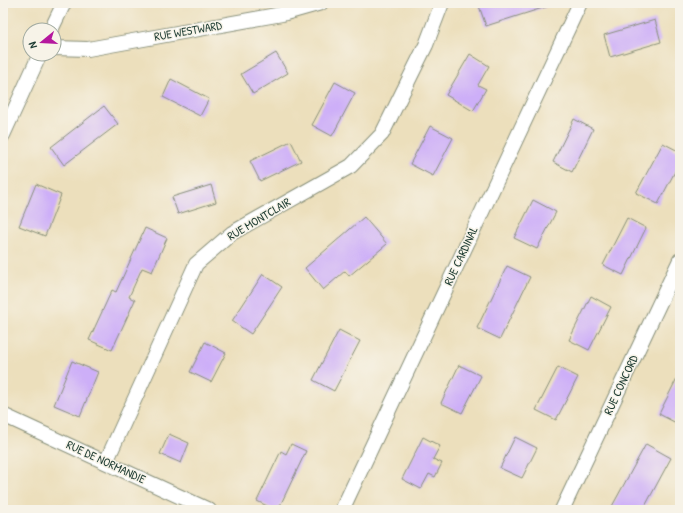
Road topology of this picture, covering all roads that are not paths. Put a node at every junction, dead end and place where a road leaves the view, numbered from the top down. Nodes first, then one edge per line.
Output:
1 (64, 3) edge
2 (321, 3) edge
3 (442, 3) edge
4 (580, 3) edge
5 (56, 22) edge
6 (62, 48) edge
7 (36, 62) edge
8 (3, 135) edge
9 (680, 260) edge
10 (3, 415) edge
11 (106, 462) junction
12 (209, 510) edge
13 (342, 510) edge
14 (562, 510) edge

1 - 5 street
2 - 6 street, RUE WESTWARD
3 - 11 street, RUE MONTCLAIR
4 - 13 street, RUE CARDINAL
7 - 8 street
9 - 14 street, RUE CONCORD
10 - 11 street, RUE DE NORMANDIE
11 - 12 street, RUE DE NORMANDIE

